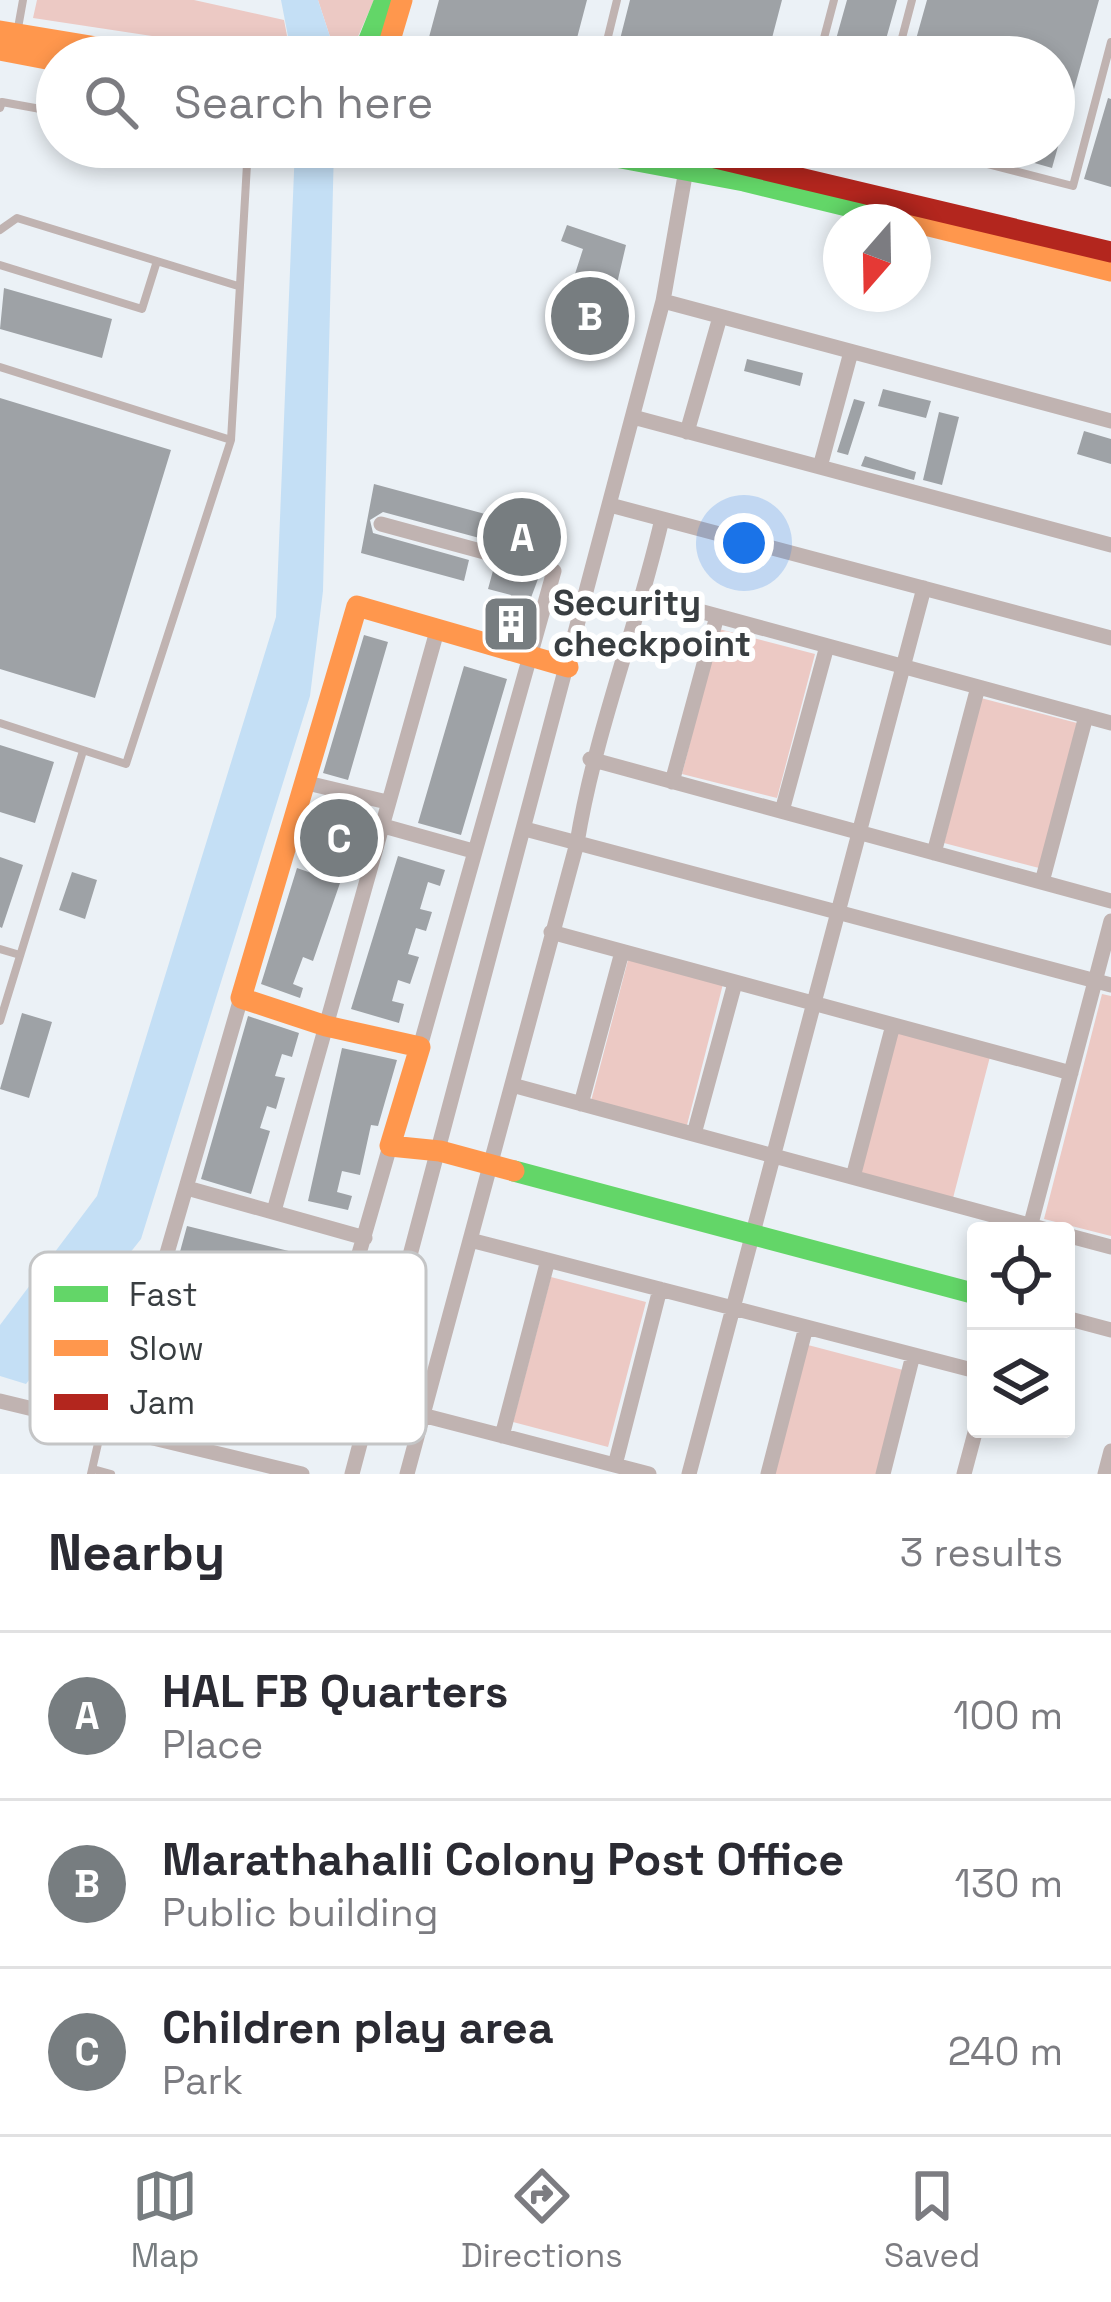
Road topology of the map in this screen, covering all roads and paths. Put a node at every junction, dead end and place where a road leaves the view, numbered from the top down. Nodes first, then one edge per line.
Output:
1 (23, 0) edge
2 (385, 0) edge
3 (402, 0) edge
4 (617, 0) edge
5 (834, 0) edge
6 (912, 0) edge
7 (8, 32) edge
8 (370, 36) edge
9 (391, 36) edge
10 (608, 36) edge
11 (825, 36) edge
12 (903, 36) edge
13 (1111, 42) edge
14 (0, 50) edge
15 (36, 57) edge
16 (0, 108) edge
17 (36, 109) edge
18 (246, 168) edge
19 (679, 168) edge
20 (726, 168) edge
21 (739, 168) edge
22 (1002, 168) edge
23 (851, 204) edge
24 (931, 226) edge
25 (0, 230) edge
26 (1111, 252) edge
27 (158, 261) junction
28 (0, 265) edge
29 (1111, 271) edge
30 (238, 286) junction
31 (664, 302) junction
32 (720, 316) junction
33 (851, 352) junction
34 (0, 367) edge
35 (633, 418) junction
36 (1111, 421) edge
37 (687, 432) junction
38 (231, 440) junction
39 (820, 467) junction
40 (610, 505) junction
41 (662, 519) junction
42 (381, 524) dead end
43 (1111, 545) edge
44 (924, 589) junction
45 (644, 596) junction
46 (717, 616) junction
47 (437, 631) junction
48 (1111, 638) edge
49 (827, 646) junction
50 (530, 657) junction
51 (568, 667) junction
52 (903, 667) junction
53 (978, 687) junction
54 (1087, 716) junction
55 (0, 723) edge
56 (1111, 723) edge
57 (83, 751) junction
58 (590, 759) junction
59 (303, 782) junction
60 (672, 782) junction
61 (386, 802) junction
62 (782, 811) junction
63 (380, 825) junction
64 (525, 829) junction
65 (860, 832) junction
66 (578, 843) junction
67 (473, 851) junction
68 (934, 853) junction
69 (1042, 882) junction
70 (1111, 901) edge
71 (838, 912) junction
72 (1111, 921) edge
73 (551, 932) junction
74 (0, 949) edge
75 (622, 952) junction
76 (20, 955) junction
77 (735, 982) junction
78 (1103, 983) edge
79 (241, 998) junction
80 (814, 1004) junction
81 (0, 1021) edge
82 (893, 1025) junction
83 (326, 1026) junction
84 (420, 1047) junction
85 (1071, 1073) junction
86 (512, 1085) junction
87 (581, 1104) junction
88 (694, 1134) junction
89 (390, 1146) junction
90 (440, 1151) junction
91 (773, 1156) junction
92 (490, 1165) junction
93 (853, 1177) junction
94 (187, 1189) junction
95 (274, 1211) junction
96 (1009, 1222) edge
97 (1032, 1222) edge
98 (753, 1235) junction
99 (1075, 1237) edge
100 (364, 1238) junction
101 (470, 1240) junction
102 (1111, 1247) edge
103 (168, 1252) edge
104 (360, 1252) edge
105 (412, 1252) edge
106 (548, 1260) junction
107 (660, 1289) junction
108 (967, 1292) edge
109 (733, 1308) junction
110 (1075, 1320) edge
111 (806, 1327) junction
112 (1111, 1330) edge
113 (914, 1355) junction
114 (967, 1370) edge
115 (426, 1400) edge
116 (426, 1416) edge
117 (502, 1436) junction
118 (974, 1438) edge
119 (177, 1444) edge
120 (360, 1444) edge
121 (414, 1444) edge
122 (1111, 1450) edge
123 (615, 1465) junction
124 (92, 1471) edge
125 (111, 1474) edge
126 (302, 1474) edge
127 (352, 1474) edge
128 (406, 1474) edge
129 (649, 1474) edge
130 (689, 1474) edge
131 (768, 1474) edge
132 (883, 1474) edge
133 (964, 1474) edge
134 (1105, 1474) edge

1 - 7 lane
2 - 8 street
3 - 9 street
4 - 10 lane
5 - 11 lane
6 - 12 lane
13 - 22 lane
14 - 15 street
16 - 17 lane
18 - 30 lane
19 - 31 street
20 - 23 street
21 - 26 street
24 - 29 street
25 - 27 lane
27 - 28 lane
27 - 30 lane
30 - 38 lane
31 - 32 street
31 - 35 street
32 - 33 street
32 - 37 street
33 - 36 street
33 - 39 street
34 - 38 lane
35 - 37 street
35 - 40 street
37 - 39 street
38 - 57 lane
39 - 43 street
40 - 41 street
40 - 51 street
41 - 44 street
41 - 45 street
42 - 50 street
44 - 48 street
44 - 52 street
45 - 46 street
45 - 58 street
46 - 49 street
46 - 60 street
47 - 50 street
47 - 59 street
47 - 61 street
49 - 52 street
49 - 62 street
50 - 51 street
50 - 67 street
51 - 64 street
52 - 53 street
52 - 65 street
53 - 54 street
53 - 68 street
54 - 56 street
54 - 69 street
55 - 57 lane
57 - 76 lane
58 - 60 street
58 - 66 street
59 - 61 street
59 - 79 street
60 - 62 street
61 - 63 street
62 - 65 street
63 - 67 street
63 - 83 street
64 - 66 street
64 - 90 street
65 - 68 street
65 - 71 street
66 - 71 street
66 - 73 street
67 - 84 street
68 - 69 street
69 - 70 street
71 - 78 street
71 - 80 street
72 - 78 street
73 - 75 street
73 - 86 street
74 - 76 lane
75 - 77 street
75 - 87 street
76 - 81 lane
77 - 80 street
77 - 88 street
78 - 85 street
79 - 83 street
79 - 94 street
80 - 82 street
80 - 91 street
82 - 85 street
82 - 93 street
83 - 84 street
83 - 95 street
84 - 89 street
85 - 97 street
86 - 87 street
86 - 92 street
87 - 88 street
88 - 91 street
89 - 90 street
89 - 100 street
90 - 92 street
90 - 105 street
91 - 93 street
91 - 98 street
92 - 98 street
92 - 101 street
93 - 96 street
94 - 95 street
94 - 103 street
95 - 100 street
98 - 108 street
98 - 109 street
99 - 102 street
100 - 104 street
101 - 106 street
101 - 115 street
106 - 107 street
106 - 117 street
107 - 109 street
107 - 123 street
109 - 111 street
109 - 130 street
110 - 112 street
111 - 113 street
111 - 131 street
113 - 114 street
113 - 132 street
116 - 117 street
117 - 123 street
118 - 133 street
119 - 126 street
120 - 127 street
121 - 128 street
122 - 134 street
123 - 129 street
124 - 125 lane

